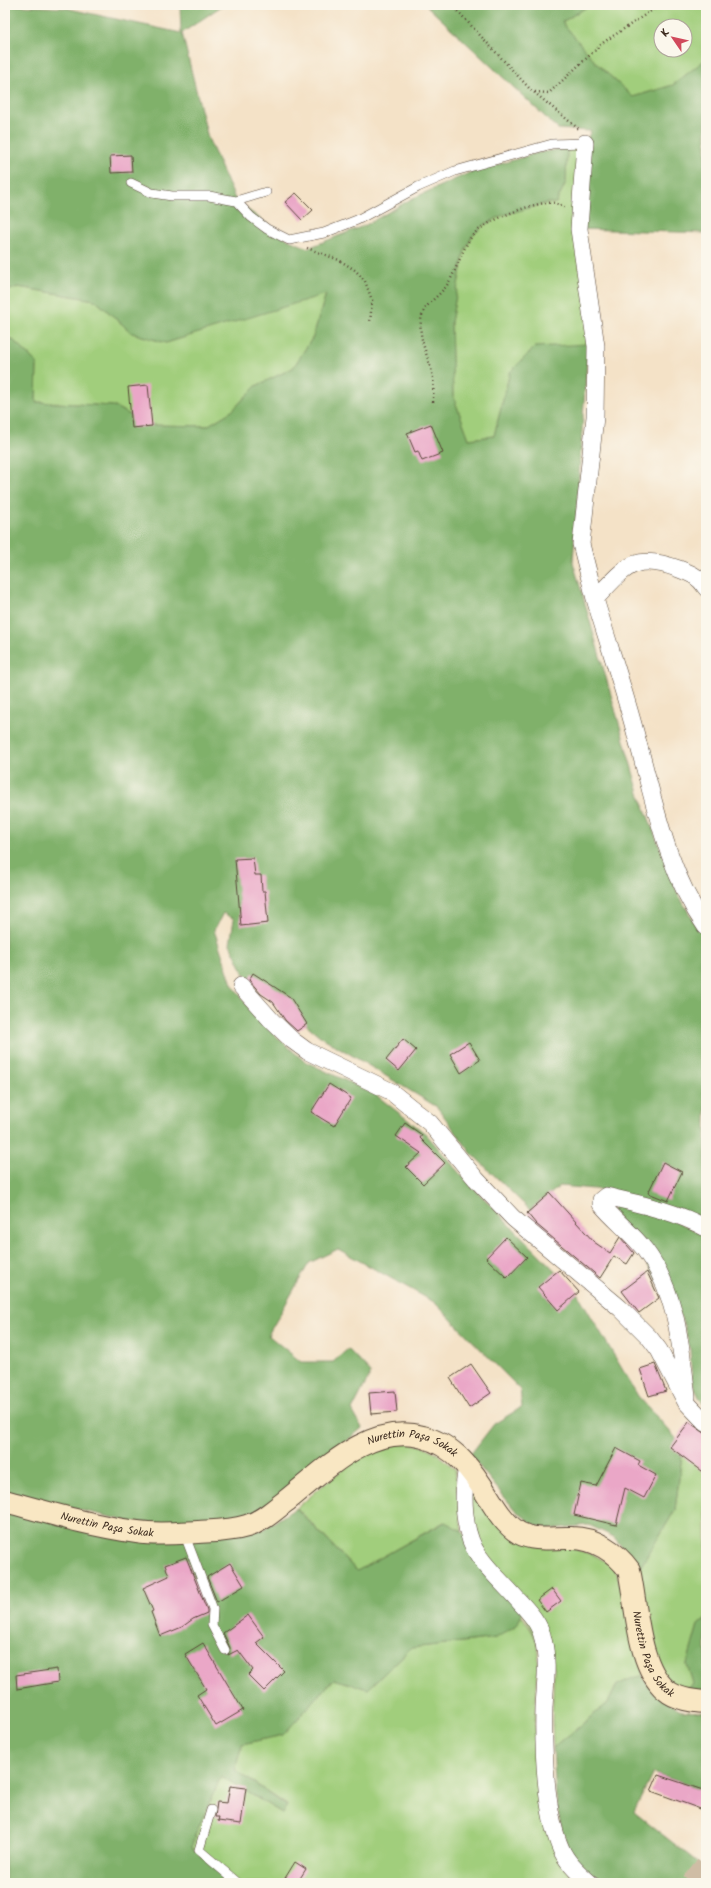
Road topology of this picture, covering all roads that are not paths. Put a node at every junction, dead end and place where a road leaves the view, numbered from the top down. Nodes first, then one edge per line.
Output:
1 (586, 143) joint
2 (131, 183) dead end
3 (266, 192) dead end
4 (236, 201) junction
5 (706, 588) edge
6 (595, 599) junction
7 (706, 927) edge
8 (241, 986) dead end
9 (706, 1228) edge
10 (687, 1404) junction
11 (706, 1423) edge
12 (467, 1466) junction
13 (5, 1501) edge
14 (184, 1533) junction
15 (225, 1650) dead end
16 (706, 1702) edge
17 (212, 1810) dead end
18 (238, 1883) edge
19 (590, 1883) edge

1 - 4 lane
1 - 6 street
2 - 4 lane
3 - 4 lane
5 - 6 street
6 - 7 street
8 - 10 street
9 - 10 street
10 - 11 street
12 - 14 street, Nurettin Paşa Sokak
12 - 16 street, Nurettin Paşa Sokak
12 - 19 street
13 - 14 street, Nurettin Paşa Sokak
14 - 15 lane
17 - 18 lane

